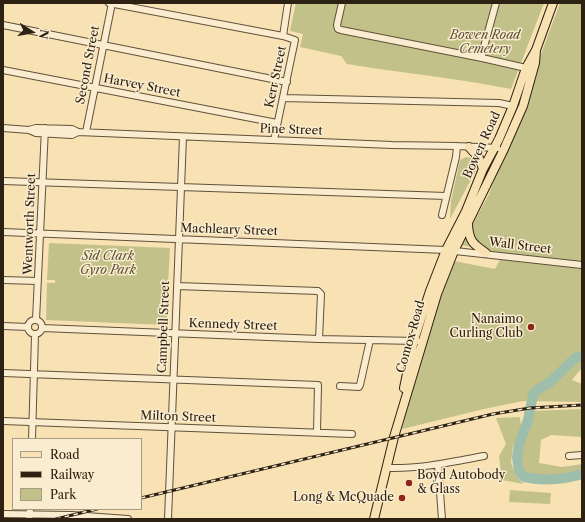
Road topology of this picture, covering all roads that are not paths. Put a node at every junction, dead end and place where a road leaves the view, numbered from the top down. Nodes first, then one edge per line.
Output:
1 (111, 3) edge
2 (288, 3) edge
3 (342, 3) edge
4 (496, 3) edge
5 (553, 3) edge
6 (3, 25) edge
7 (283, 36) junction
8 (103, 45) junction
9 (536, 50) junction
10 (482, 58) junction
11 (526, 68) junction
12 (3, 70) edge
13 (287, 82) junction
14 (95, 88) junction
15 (283, 98) junction
16 (513, 106) junction
17 (277, 123) junction
18 (3, 128) edge
19 (45, 131) junction
20 (86, 132) junction
21 (183, 137) junction
22 (274, 140) junction
23 (457, 146) junction
24 (469, 147) junction
25 (494, 148) junction
26 (504, 149) junction
27 (483, 169) junction
28 (3, 181) edge
29 (42, 182) junction
30 (181, 187) junction
31 (446, 196) junction
32 (442, 215) dead end
33 (468, 224) junction
34 (3, 232) edge
35 (41, 234) junction
36 (179, 239) junction
37 (450, 250) junction
38 (486, 253) junction
39 (582, 265) edge
40 (3, 280) edge
41 (38, 281) junction
42 (177, 286) junction
43 (36, 320) junction
44 (3, 326) edge
45 (28, 327) junction
46 (42, 328) junction
47 (35, 334) junction
48 (175, 334) junction
49 (319, 339) junction
50 (370, 340) junction
51 (414, 340) junction
52 (423, 343) junction
53 (3, 373) edge
54 (34, 374) junction
55 (173, 380) junction
56 (340, 386) dead end
57 (3, 421) edge
58 (33, 422) junction
59 (171, 428) junction
60 (317, 432) junction
61 (396, 432) junction
62 (352, 434) dead end
63 (32, 438) edge
64 (582, 455) edge
65 (484, 456) dead end
66 (568, 456) dead end
67 (438, 464) junction
68 (387, 468) junction
69 (3, 514) edge
70 (29, 514) edge
71 (128, 519) edge
72 (168, 519) edge
73 (374, 519) edge
74 (442, 519) edge

1 - 7 street
1 - 8 street, Second Street
2 - 7 street, Kerr Street
3 - 10 street
4 - 10 street
5 - 9 main road, Bowen Road
6 - 8 street
7 - 13 street, Kerr Street
8 - 13 street
8 - 14 street, Second Street
9 - 11 main road, Bowen Road
9 - 26 main road, Bowen Road
10 - 11 street
11 - 16 main road, Bowen Road
12 - 14 street, Harvey Street
13 - 15 street, Kerr Street
14 - 17 street, Harvey Street
14 - 20 street, Second Street
15 - 16 street
15 - 17 street, Kerr Street
16 - 25 main road, Bowen Road
17 - 22 street, Kerr Street
18 - 19 street, Pine Street
19 - 20 street, Pine Street
19 - 29 street, Wentworth Street
20 - 21 street, Pine Street
21 - 22 street, Pine Street
21 - 30 street, Campbell Street
22 - 23 street, Pine Street
23 - 24 street, Pine Street
23 - 31 street
24 - 25 street, Pine Street
24 - 27 main road
25 - 26 street, Pine Street
25 - 27 main road, Bowen Road
26 - 33 main road, Bowen Road
27 - 37 main road, Bowen Road
28 - 29 street
29 - 30 street
29 - 35 street, Wentworth Street
30 - 31 street
30 - 36 street, Campbell Street
31 - 32 street
33 - 37 main road, Bowen Road
33 - 38 main road
34 - 35 street, Machleary Street
35 - 36 street, Machleary Street
35 - 41 street, Wentworth Street
36 - 37 street, Machleary Street
36 - 42 street, Campbell Street
37 - 38 street, Wall Street
37 - 51 main road, Comox Road
37 - 52 main road, Comox Road
38 - 39 street, Wall Street
40 - 41 street
41 - 43 street, Wentworth Street
42 - 48 street, Campbell Street
42 - 49 street
43 - 45 street
43 - 46 street
44 - 45 street
45 - 47 street
46 - 47 street
46 - 48 street, Kennedy Street
47 - 54 street
48 - 49 street, Kennedy Street
48 - 55 street, Campbell Street
49 - 50 street, Kennedy Street
50 - 51 street, Kennedy Street
50 - 56 street
51 - 52 street, Kennedy Street
51 - 61 main road, Comox Road
52 - 61 main road, Comox Road
53 - 54 street
54 - 55 street
54 - 58 street
55 - 59 street, Campbell Street
55 - 60 street
57 - 58 street, Milton Street
58 - 59 street, Milton Street
58 - 63 street
59 - 60 street, Milton Street
59 - 72 street, Campbell Street
60 - 62 street, Milton Street
61 - 68 main road, Comox Road
64 - 66 street
65 - 67 street
67 - 68 street
67 - 74 street
68 - 73 main road, Comox Road
69 - 70 street
70 - 71 street

